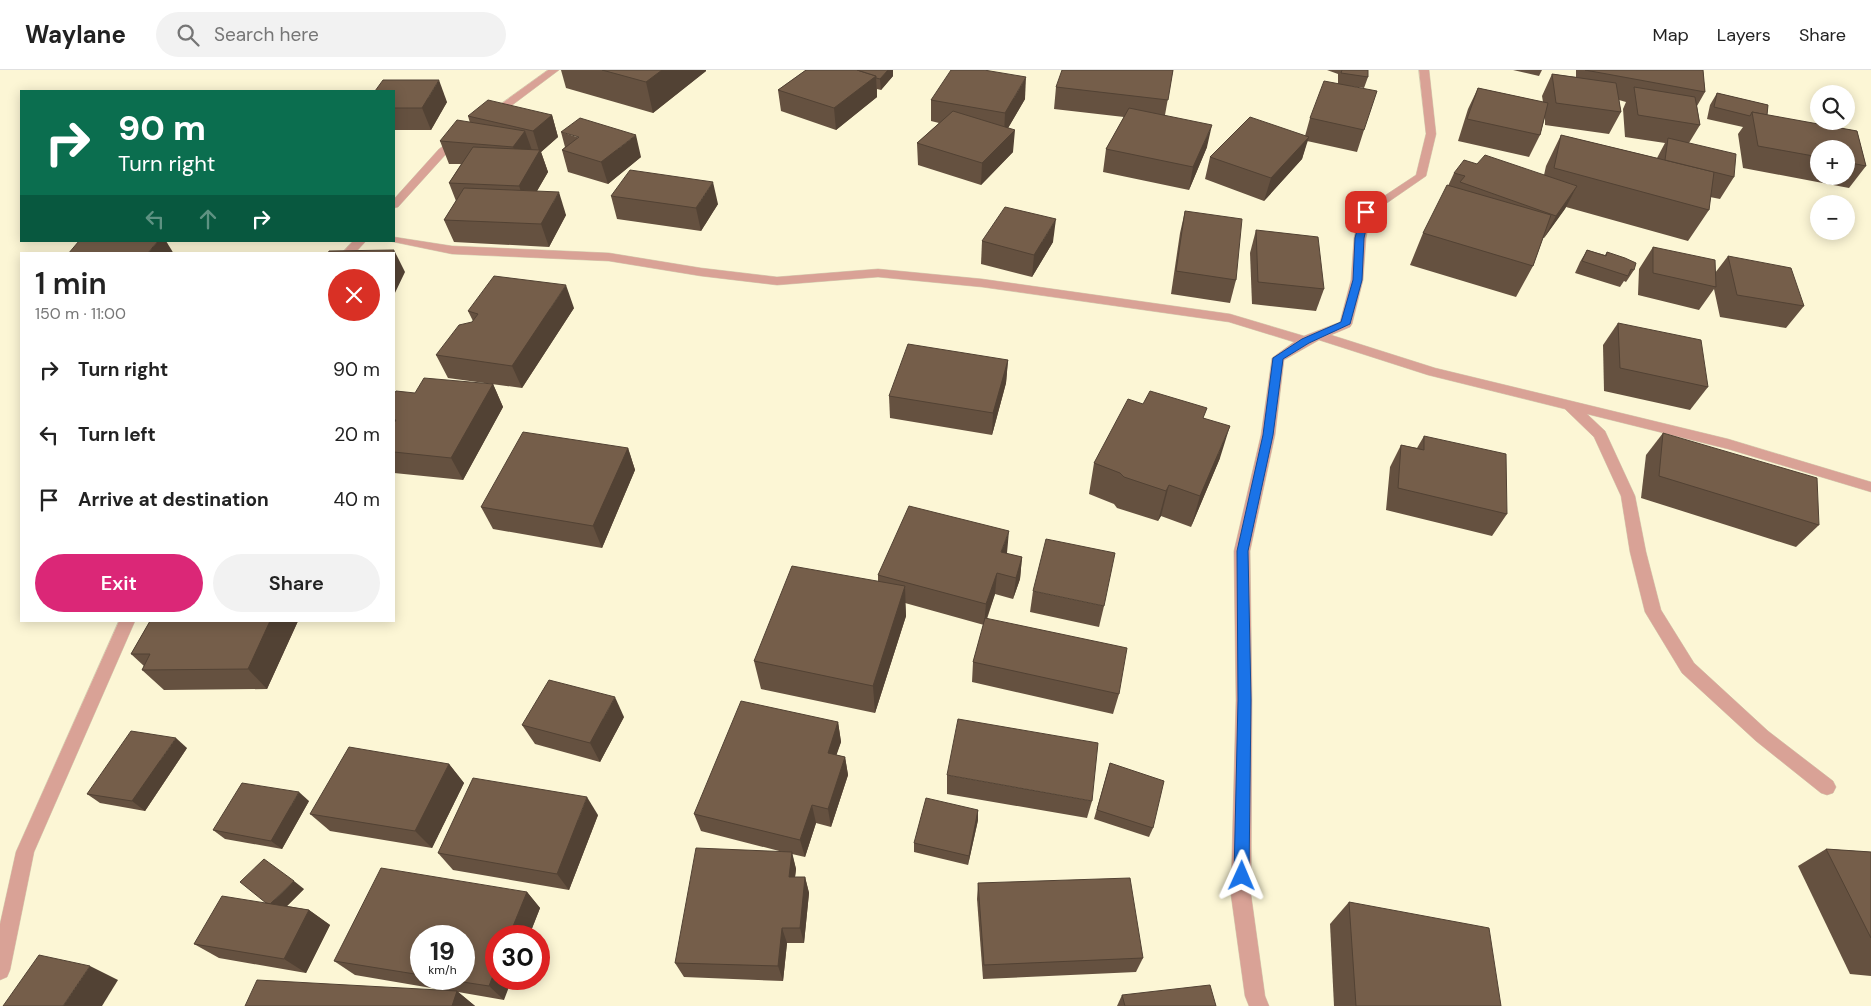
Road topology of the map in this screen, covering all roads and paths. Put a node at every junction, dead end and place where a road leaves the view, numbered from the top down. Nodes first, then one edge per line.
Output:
1 (554, 70) edge
2 (1424, 70) edge
3 (480, 123) edge
4 (466, 134) edge
5 (395, 204) edge
6 (395, 240) edge
7 (359, 242) edge
8 (349, 252) edge
9 (1312, 338) junction
10 (1570, 406) junction
11 (1871, 487) edge
12 (127, 622) edge
13 (1827, 787) dead end
14 (0, 970) edge
15 (1259, 1006) edge

1 - 3 street
2 - 9 street
4 - 5 street
6 - 9 street
7 - 8 street
9 - 10 street
9 - 15 street
10 - 11 street
10 - 13 street
12 - 14 street

